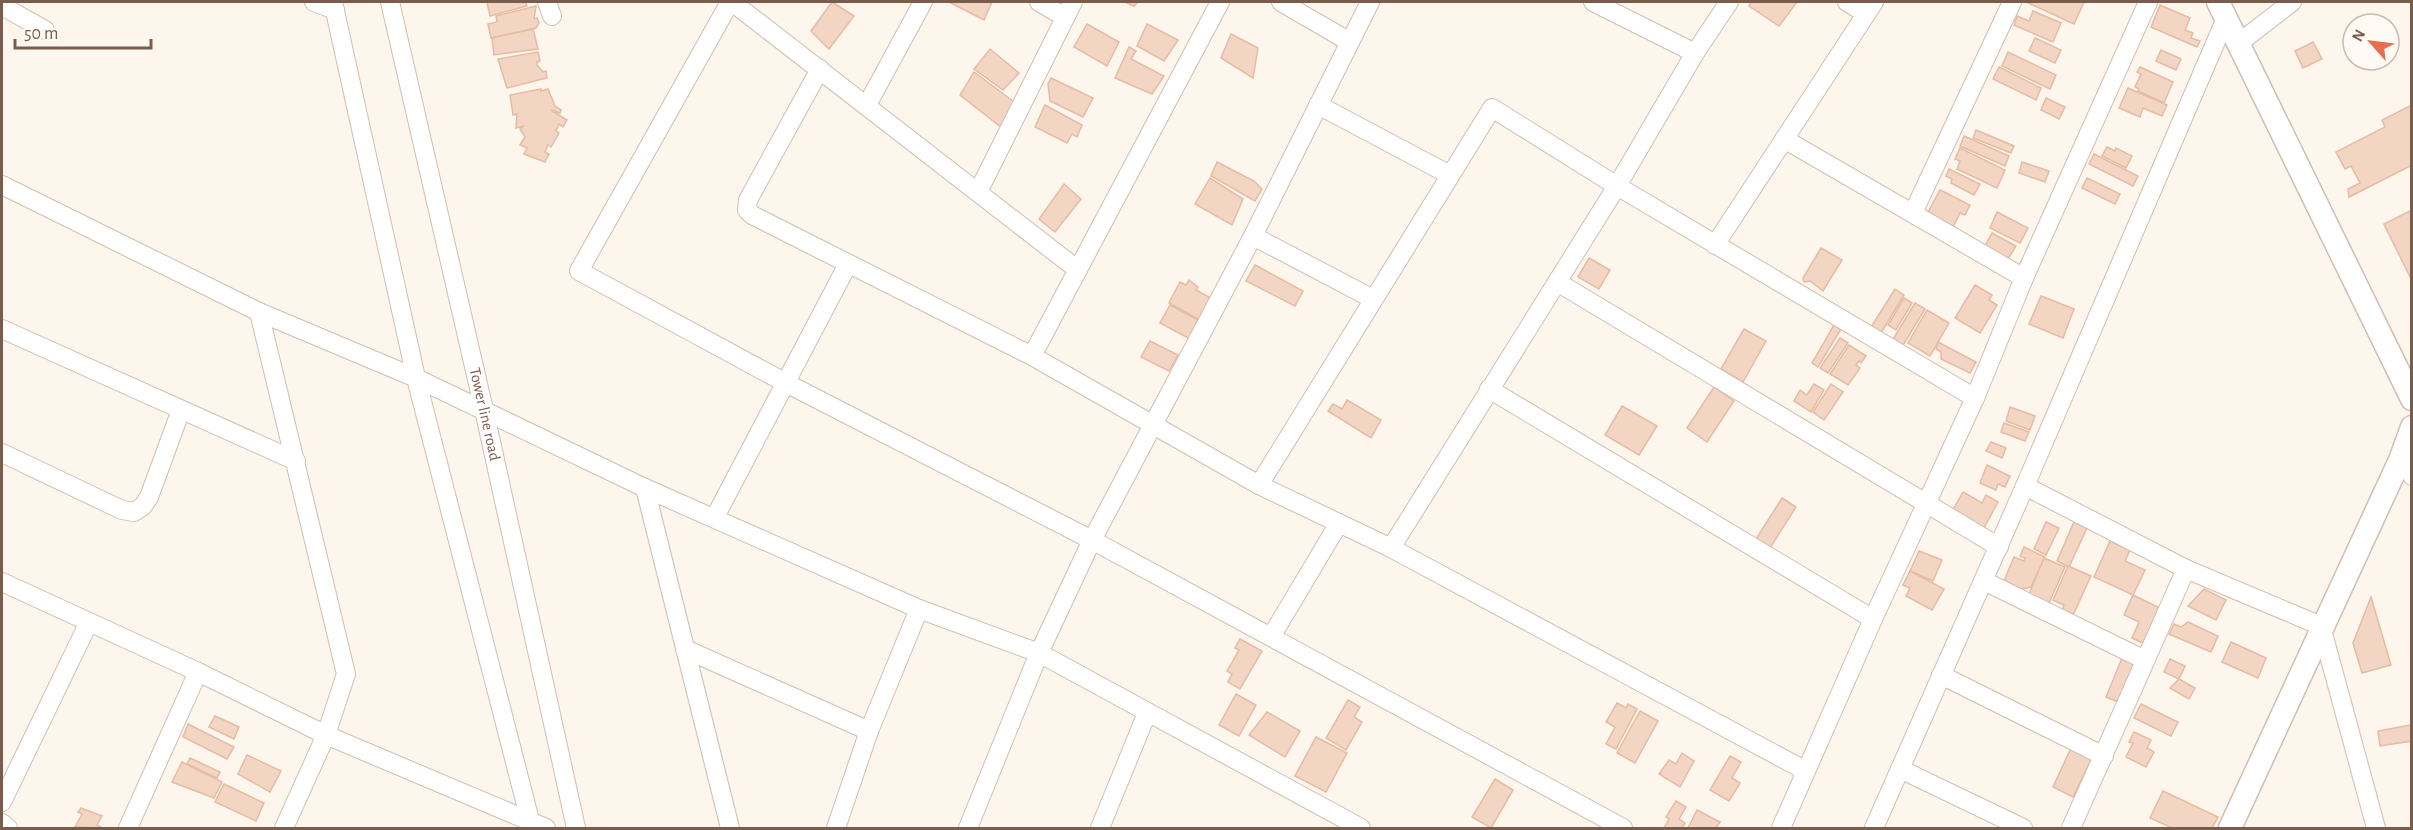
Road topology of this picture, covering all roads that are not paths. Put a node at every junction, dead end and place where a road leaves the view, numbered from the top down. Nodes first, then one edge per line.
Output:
1 (314, 2) edge
2 (390, 2) edge
3 (731, 2) edge
4 (923, 2) edge
5 (1039, 2) edge
6 (1220, 2) edge
7 (1281, 2) edge
8 (1370, 2) edge
9 (1593, 2) edge
10 (1729, 2) edge
11 (1847, 2) edge
12 (2012, 2) edge
13 (2148, 2) edge
14 (2292, 2) edge
15 (2, 6) edge
16 (334, 6) edge
17 (1870, 8) edge
18 (1069, 9) edge
19 (2222, 10) edge
20 (45, 30) dead end
21 (1350, 42) junction
22 (2240, 43) junction
23 (1695, 52) junction
24 (820, 69) junction
25 (867, 105) junction
26 (1318, 105) junction
27 (1784, 139) junction
28 (1450, 176) junction
29 (2, 185) edge
30 (1617, 186) junction
31 (979, 190) junction
32 (1913, 213) junction
33 (1253, 236) junction
34 (1715, 245) junction
35 (848, 264) junction
36 (1078, 270) junction
37 (2024, 278) junction
38 (1557, 282) junction
39 (1372, 299) junction
40 (259, 312) junction
41 (2, 329) edge
42 (1032, 356) junction
43 (416, 378) junction
44 (784, 382) junction
45 (1489, 389) junction
46 (1975, 398) junction
47 (2412, 399) edge
48 (181, 410) junction
49 (484, 410) junction
50 (1151, 424) junction
51 (2408, 436) edge
52 (2, 453) edge
53 (296, 461) junction
54 (2412, 476) edge
55 (1259, 485) junction
56 (2025, 486) junction
57 (645, 488) junction
58 (1925, 503) junction
59 (715, 517) junction
60 (1339, 523) junction
61 (1092, 540) junction
62 (1999, 547) junction
63 (1392, 548) junction
64 (2186, 569) junction
65 (1984, 581) junction
66 (2, 582) edge
67 (919, 609) junction
68 (1873, 619) junction
69 (89, 622) junction
70 (2322, 626) junction
71 (1271, 637) junction
72 (685, 649) junction
73 (1039, 653) junction
74 (2145, 660) junction
75 (198, 672) junction
76 (1941, 675) junction
77 (1147, 713) junction
78 (869, 730) junction
79 (326, 735) junction
80 (2104, 756) junction
81 (1900, 769) junction
82 (1806, 771) junction
83 (2, 802) edge
84 (2, 823) edge
85 (536, 826) edge
86 (8, 828) edge
87 (128, 828) edge
88 (284, 828) edge
89 (576, 828) edge
90 (730, 828) edge
91 (836, 828) edge
92 (968, 828) edge
93 (1100, 828) edge
94 (1361, 828) edge
95 (1623, 828) edge
96 (1781, 828) edge
97 (1874, 828) edge
98 (2023, 828) edge
99 (2071, 828) edge
100 (2230, 828) edge
101 (2376, 828) edge

1 - 16 street
2 - 49 street, Tower line road
3 - 24 street
3 - 44 street
4 - 25 street
5 - 18 street
6 - 36 street
7 - 21 street
8 - 21 street
9 - 23 street
10 - 23 street
11 - 17 street
12 - 32 street
13 - 37 street
14 - 22 street
15 - 20 street
16 - 43 street
17 - 27 street
18 - 31 street
19 - 22 street
19 - 56 street
21 - 26 street
22 - 47 street
23 - 30 street
24 - 25 street
24 - 35 street
25 - 31 street
26 - 28 street
26 - 33 street
27 - 32 street
27 - 34 street
28 - 30 street
28 - 39 street
29 - 40 street
30 - 34 street
30 - 38 street
31 - 36 street
32 - 37 street
33 - 39 street
33 - 50 street
34 - 46 street
35 - 42 street
35 - 44 street
36 - 42 street
37 - 46 street
38 - 45 street
38 - 58 street
39 - 55 street
40 - 43 street
40 - 53 street
41 - 48 street
42 - 50 street
43 - 49 street
43 - 85 street
44 - 59 street
44 - 61 street
45 - 63 street
45 - 68 street
46 - 58 street
48 - 52 street
48 - 53 street
49 - 57 street
49 - 89 street, Tower line road
50 - 55 street
50 - 61 street
51 - 54 street
51 - 70 street
53 - 79 street
55 - 60 street
56 - 62 street
56 - 64 street
57 - 59 street
57 - 72 street
58 - 62 street
58 - 68 street
59 - 67 street
60 - 63 street
60 - 71 street
61 - 71 street
61 - 73 street
62 - 65 street
63 - 82 street
64 - 70 street
64 - 74 street
65 - 74 street
65 - 76 street
66 - 69 street
67 - 73 street
67 - 78 street
68 - 82 street
69 - 75 street
69 - 83 street
70 - 100 street
70 - 101 street
71 - 95 street
72 - 78 street
72 - 90 street
73 - 77 street
73 - 92 street
74 - 80 street
75 - 79 street
75 - 87 street
76 - 80 street
76 - 81 street
77 - 93 street
77 - 94 street
78 - 91 street
79 - 85 street
79 - 88 street
80 - 99 street
81 - 97 street
81 - 98 street
82 - 96 street
84 - 86 street

